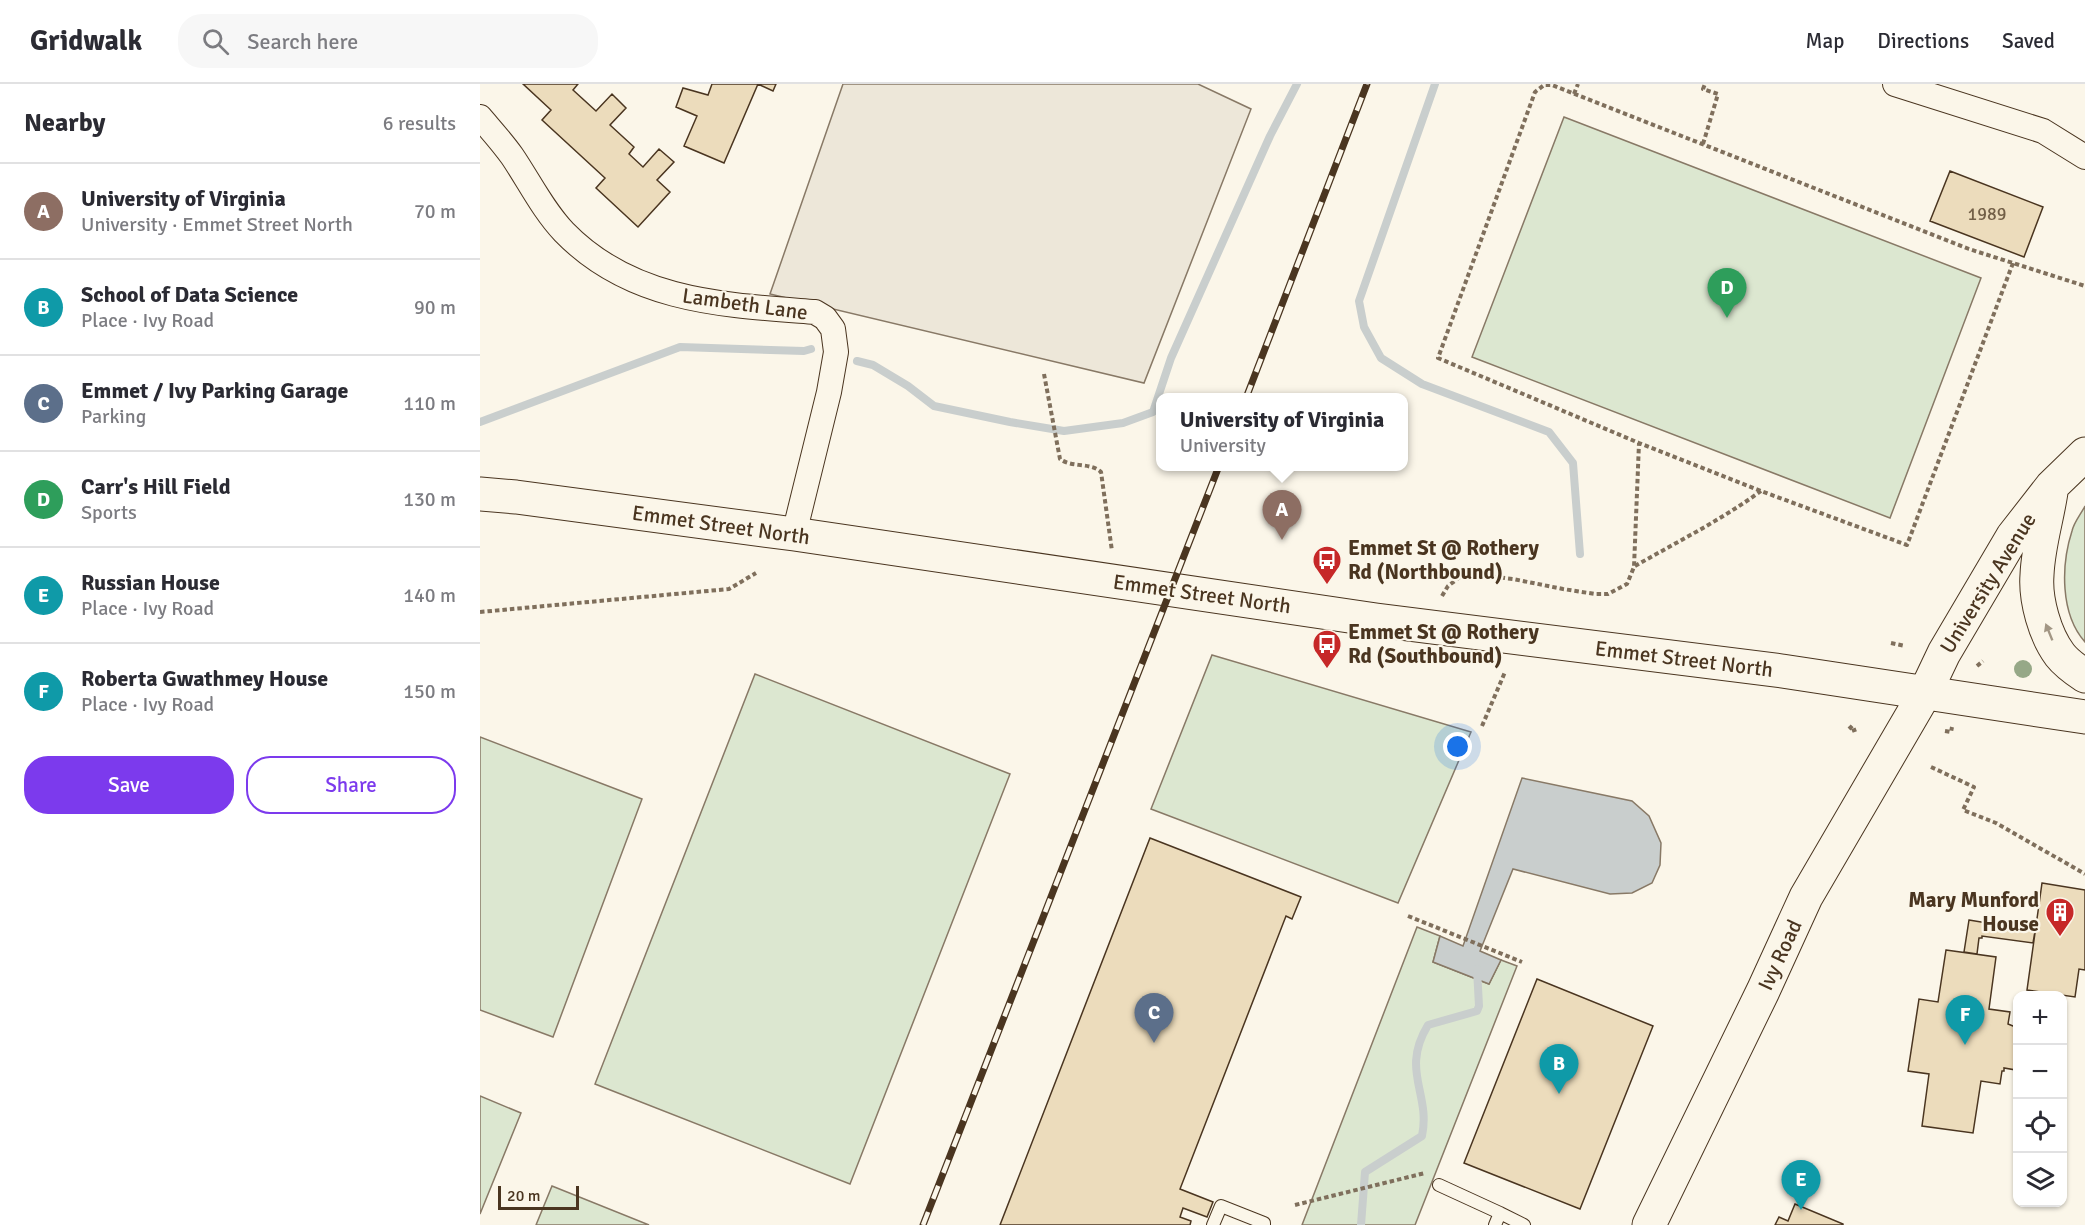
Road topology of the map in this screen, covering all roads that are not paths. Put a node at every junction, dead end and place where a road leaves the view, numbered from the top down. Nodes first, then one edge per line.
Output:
1 (1896, 84) edge
2 (480, 117) edge
3 (2085, 157) edge
4 (2085, 454) edge
5 (2052, 486) junction
6 (480, 494) edge
7 (794, 534) junction
8 (2085, 676) edge
9 (1925, 693) junction
10 (2085, 717) edge
11 (1439, 1185) dead end
12 (1498, 1219) edge
13 (1213, 1225) edge
14 (1264, 1225) edge
15 (1524, 1225) edge
16 (1649, 1225) edge

1 - 3 street
2 - 7 street, Lambeth Lane
4 - 5 main road, University Avenue
8 -> 5 main road
5 - 9 main road, University Avenue
6 - 7 main road, Emmet Street North
7 - 9 main road, Emmet Street North
9 - 10 main road, Emmet Street North
9 - 16 main road, Ivy Road
11 - 12 lane
12 - 15 lane
13 - 14 lane

